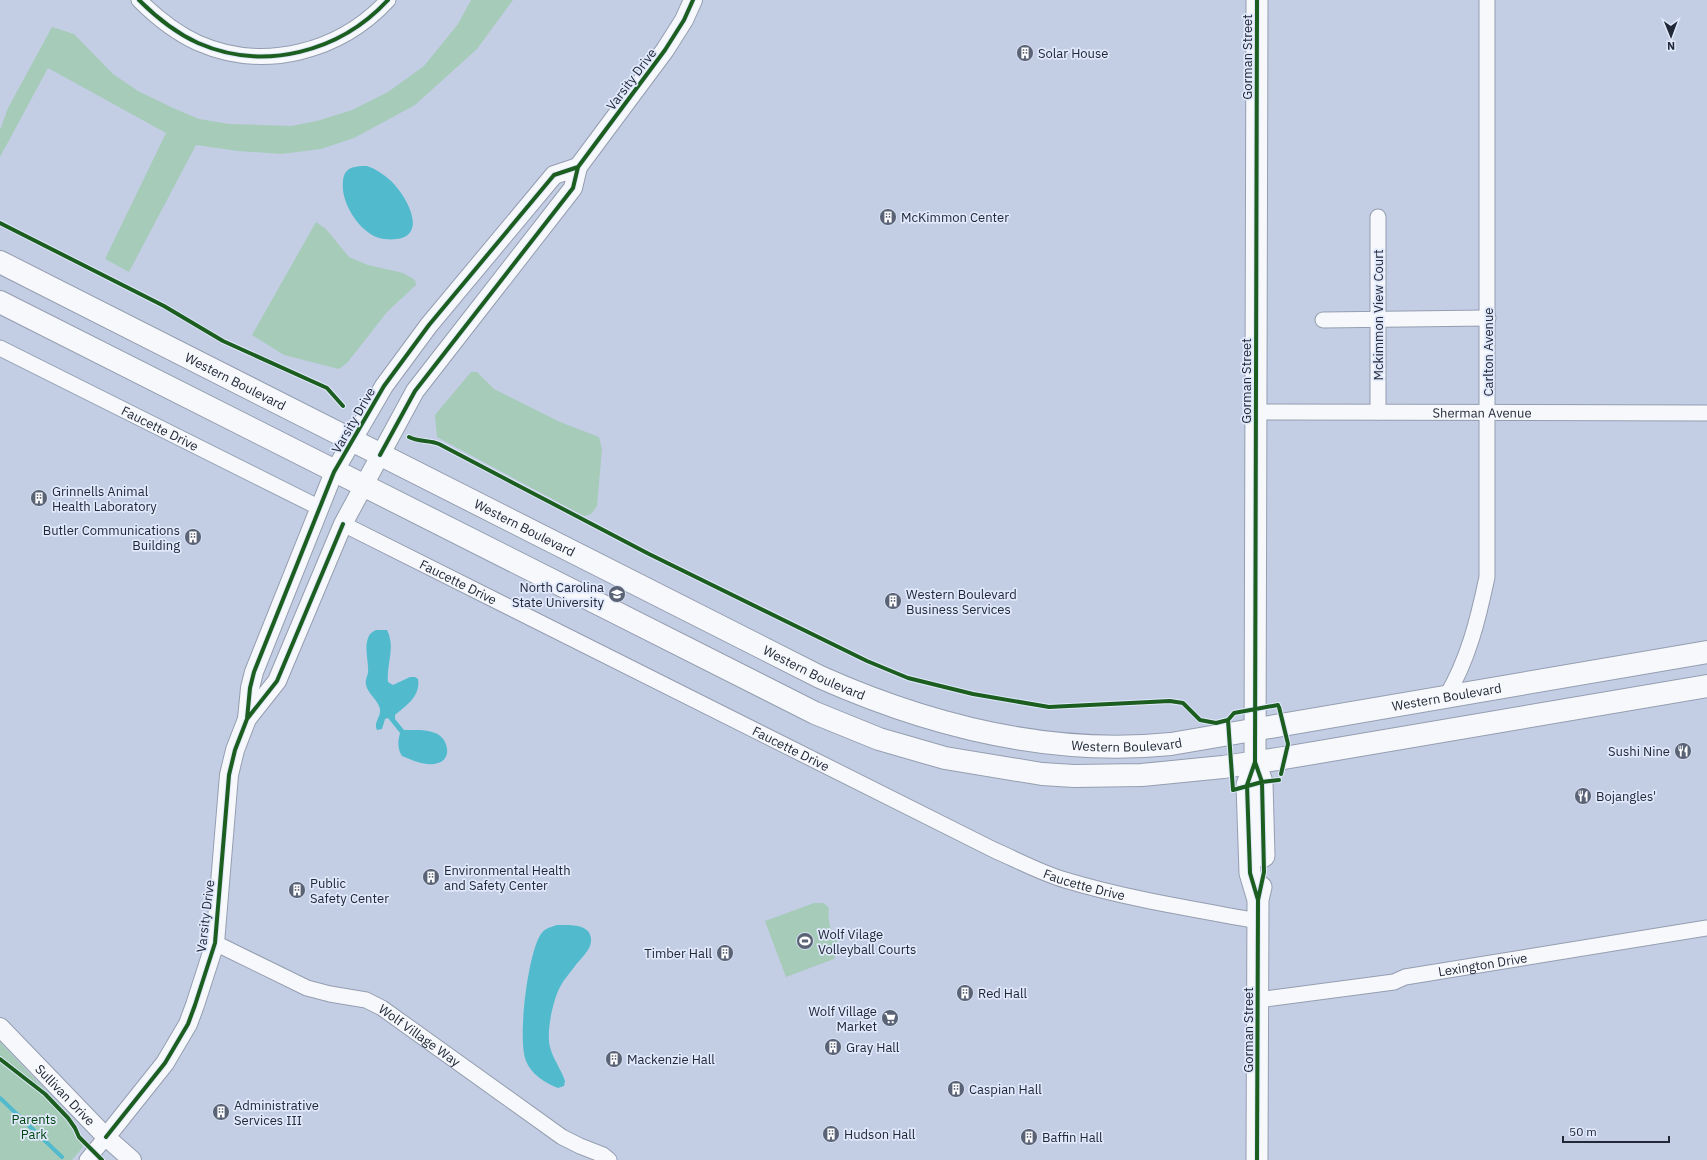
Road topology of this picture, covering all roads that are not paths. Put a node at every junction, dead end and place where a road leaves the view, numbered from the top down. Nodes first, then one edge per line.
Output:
1 (139, 0) edge
2 (388, 0) edge
3 (693, 0) edge
4 (1257, 0) edge
5 (1488, 0) edge
6 (578, 167) junction
7 (1378, 217) dead end
8 (0, 262) edge
9 (0, 302) edge
10 (1488, 318) junction
11 (1379, 319) junction
12 (1324, 320) dead end
13 (0, 348) edge
14 (1257, 412) junction
15 (1378, 412) junction
16 (1487, 413) junction
17 (1707, 413) edge
18 (353, 440) junction
19 (380, 454) junction
20 (334, 472) junction
21 (364, 487) junction
22 (320, 508) junction
23 (343, 524) junction
24 (1707, 652) edge
25 (1707, 686) edge
26 (1446, 697) junction
27 (247, 719) junction
28 (1255, 730) junction
29 (1255, 762) junction
30 (1258, 921) junction
31 (1707, 928) edge
32 (215, 942) junction
33 (1258, 1000) junction
34 (0, 1027) edge
35 (106, 1136) junction
36 (87, 1160) edge
37 (132, 1160) edge
38 (609, 1160) edge
39 (1257, 1160) edge

1 - 2 street
3 - 6 street, Varsity Drive
4 - 14 main road, Gorman Street
5 - 10 street, Carlton Avenue
6 - 18 street, Varsity Drive
6 - 19 street, Varsity Drive
7 - 11 street, Mckimmon View Court
8 - 18 main road, Western Boulevard
9 - 20 main road
10 - 11 street
10 - 16 street, Carlton Avenue
11 - 12 street
11 - 15 street, Mckimmon View Court
13 - 22 street, Faucette Drive
14 - 15 street, Sherman Avenue
14 - 28 main road, Gorman Street
15 - 16 street, Sherman Avenue
16 - 17 street, Sherman Avenue
16 - 26 street, Carlton Avenue
18 - 19 main road, Western Boulevard
18 - 20 street, Varsity Drive
19 - 21 street, Varsity Drive
19 - 28 main road, Western Boulevard
20 - 21 main road
20 - 22 street, Varsity Drive
21 - 23 street, Varsity Drive
21 - 29 main road
22 - 27 street, Varsity Drive
23 - 27 street, Varsity Drive
23 - 30 street, Faucette Drive
24 - 26 main road, Western Boulevard
25 - 29 main road
26 - 28 main road, Western Boulevard
27 - 32 street, Varsity Drive
28 - 29 main road, Gorman Street
29 - 30 main road, Gorman Street
30 - 33 main road, Gorman Street
31 - 33 street, Lexington Drive
32 - 35 street, Varsity Drive
32 - 38 street, Wolf Village Way
33 - 39 main road, Gorman Street
34 - 35 street, Sullivan Drive
35 - 36 street, Varsity Drive
35 - 37 street, Sullivan Drive

